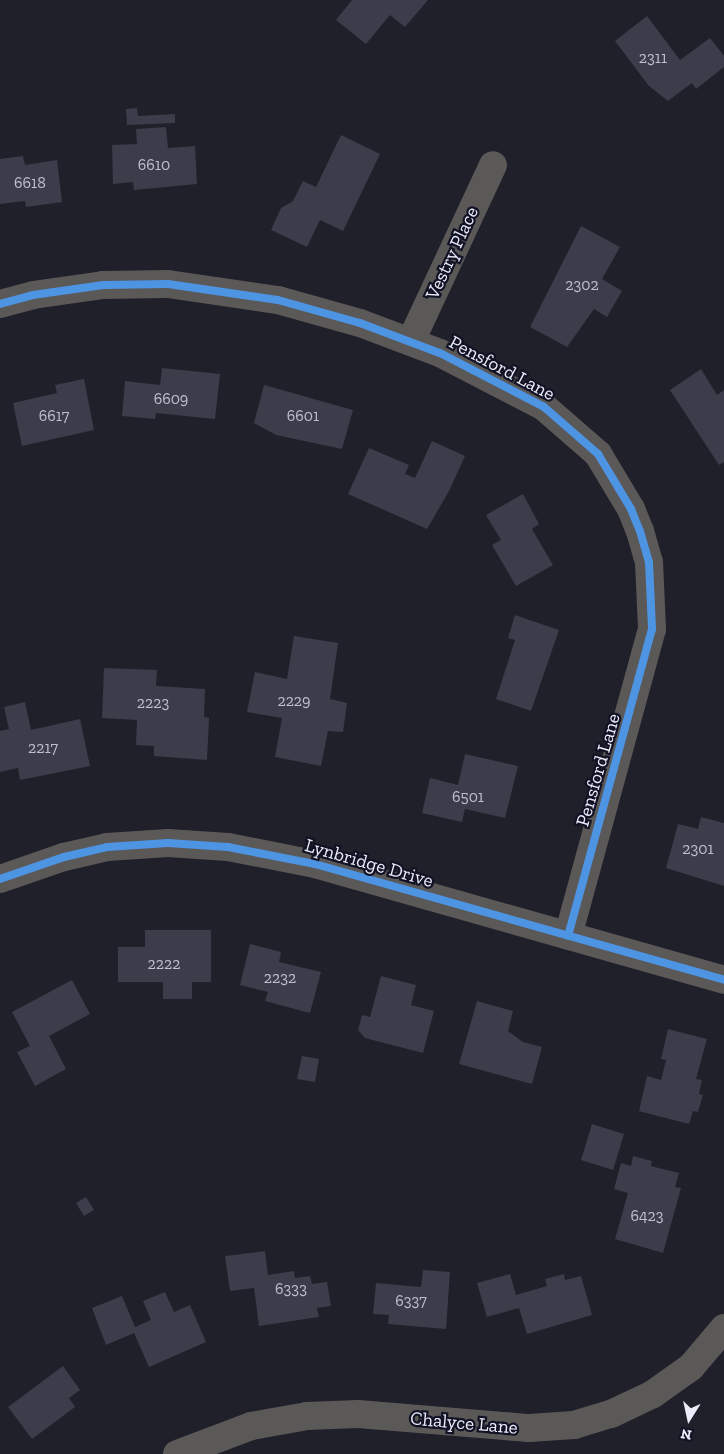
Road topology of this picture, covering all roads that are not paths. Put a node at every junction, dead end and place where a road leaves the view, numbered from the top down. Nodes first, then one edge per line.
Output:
1 (493, 165) dead end
2 (0, 304) edge
3 (411, 341) junction
4 (0, 879) edge
5 (568, 936) junction
6 (724, 980) edge
7 (724, 1328) edge
8 (178, 1454) edge

1 - 3 street, Vestry Place
2 - 3 street, Pensford Lane
3 - 5 street, Pensford Lane
4 - 5 street, Lynbridge Drive
5 - 6 street, Lynbridge Drive
7 - 8 street, Chalyce Lane

